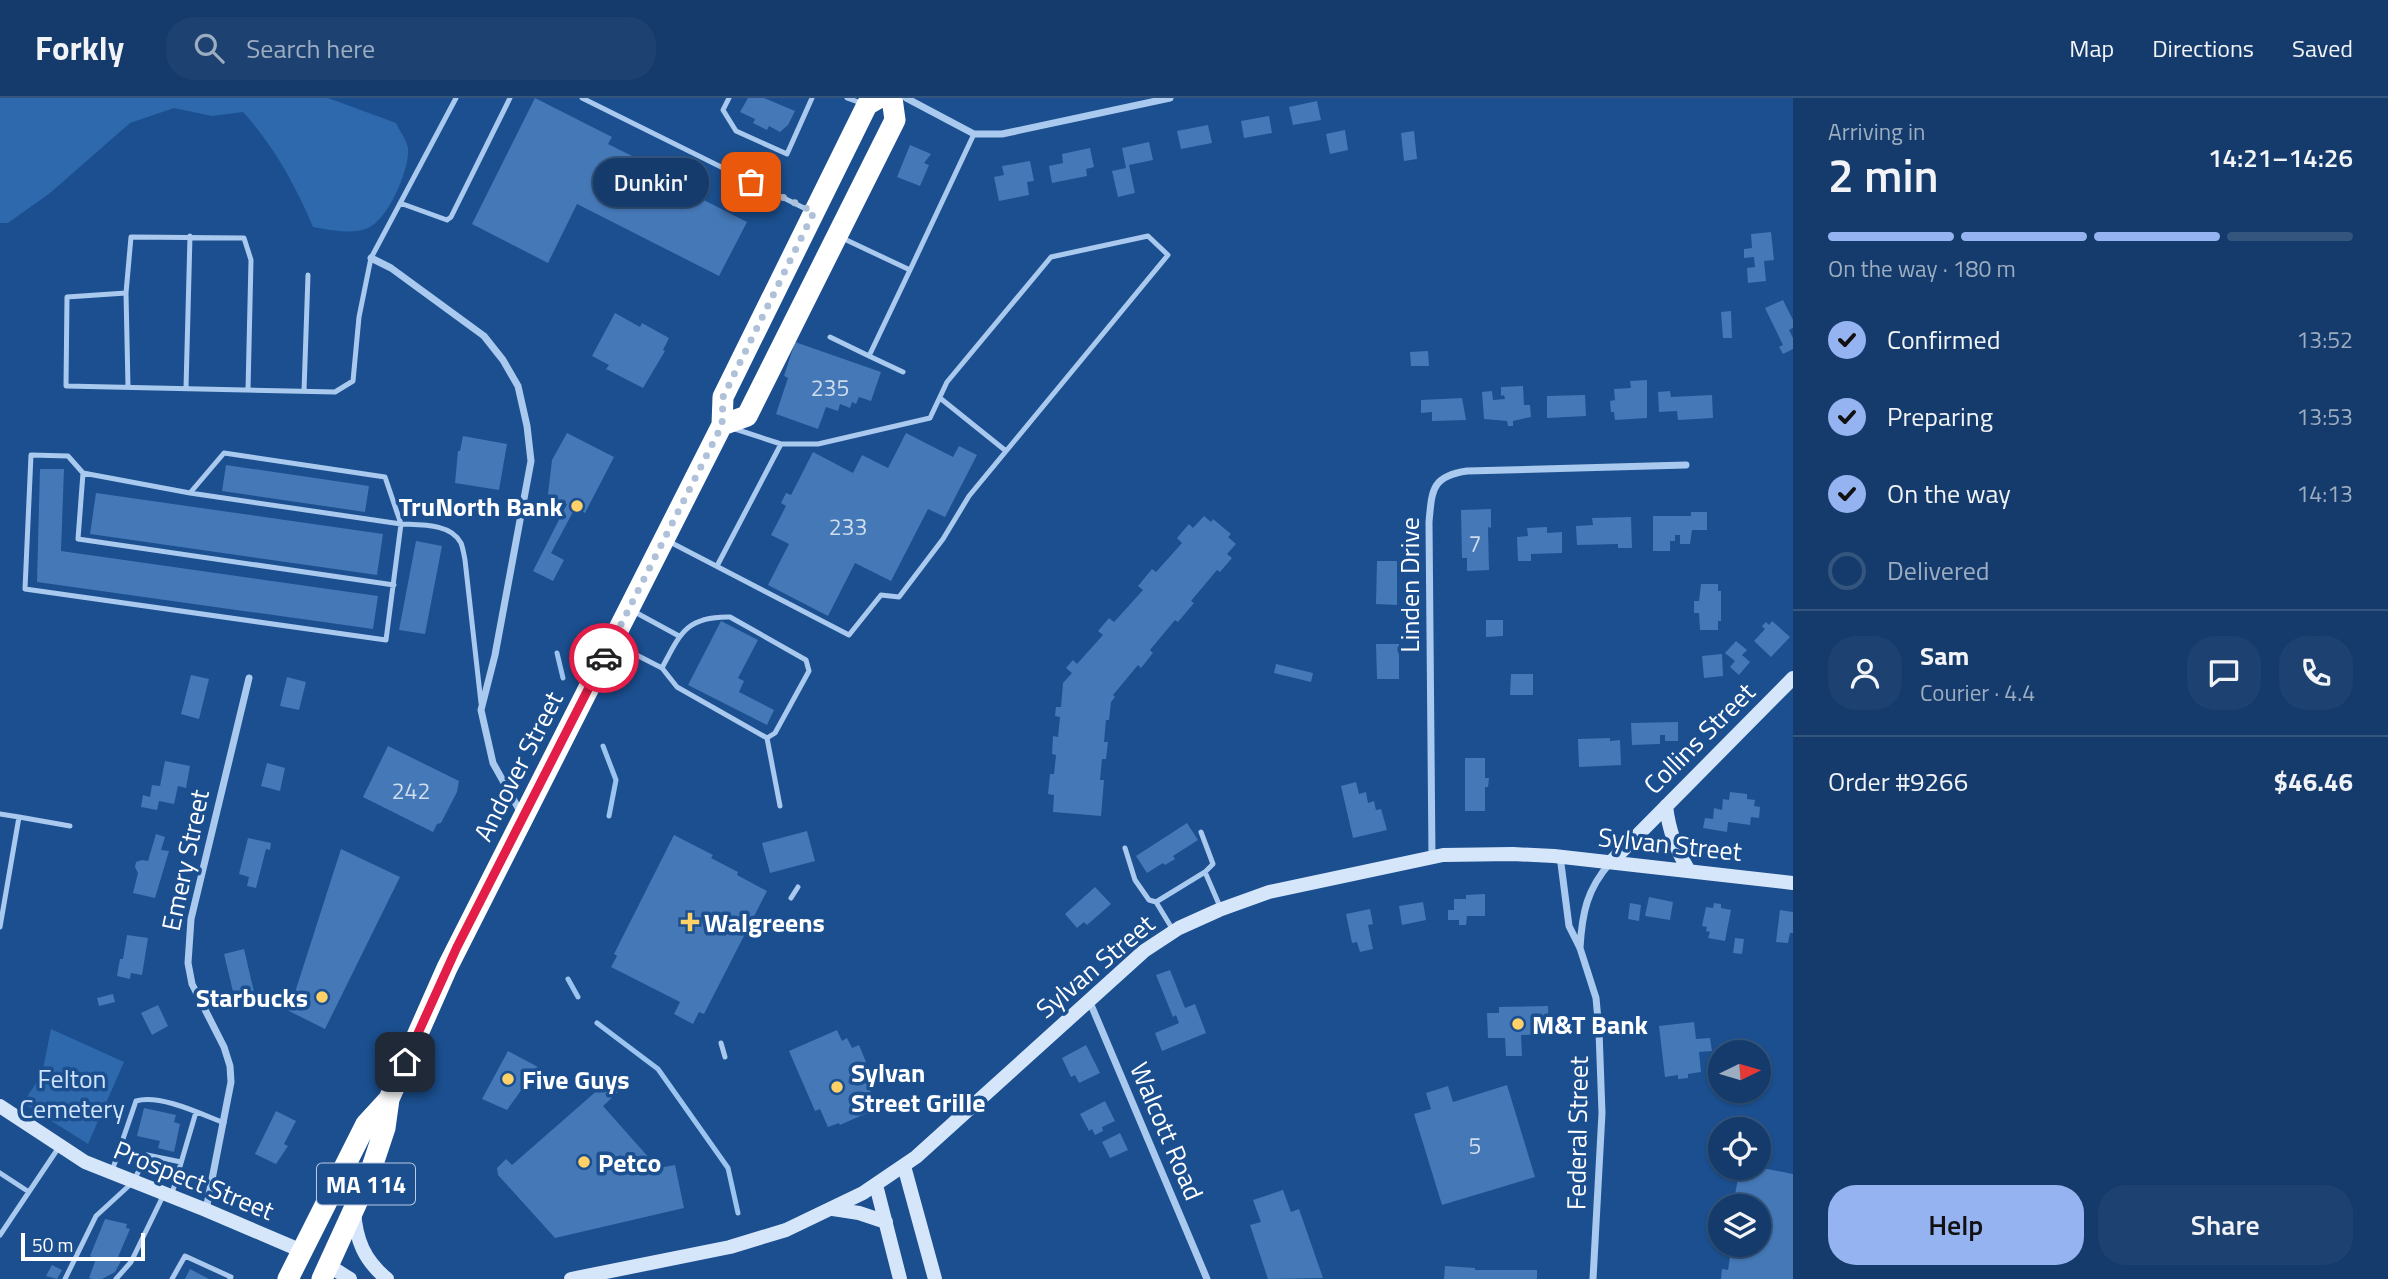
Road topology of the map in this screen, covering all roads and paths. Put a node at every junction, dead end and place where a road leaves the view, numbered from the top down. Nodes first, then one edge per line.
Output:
1 (456, 98) edge
2 (510, 98) edge
3 (582, 98) edge
4 (729, 98) edge
5 (812, 98) edge
6 (847, 98) edge
7 (892, 98) edge
8 (906, 98) edge
9 (1170, 98) edge
10 (873, 102) edge
11 (974, 134) junction
12 (400, 203) junction
13 (814, 212) junction
14 (190, 236) junction
15 (838, 236) junction
16 (371, 258) junction
17 (910, 270) junction
18 (308, 275) dead end
19 (126, 293) junction
20 (830, 337) dead end
21 (869, 356) junction
22 (903, 372) dead end
23 (128, 387) junction
24 (186, 388) junction
25 (248, 390) junction
26 (304, 391) junction
27 (940, 398) junction
28 (722, 425) junction
29 (781, 444) junction
30 (1006, 451) junction
31 (1686, 464) dead end
32 (83, 473) junction
33 (190, 493) junction
34 (401, 524) junction
35 (664, 539) junction
36 (717, 566) junction
37 (394, 585) junction
38 (629, 609) junction
39 (679, 636) junction
40 (612, 643) junction
41 (662, 668) junction
42 (249, 678) dead end
43 (1793, 678) edge
44 (481, 710) junction
45 (767, 738) junction
46 (780, 806) dead end
47 (1666, 806) junction
48 (0, 814) edge
49 (19, 817) junction
50 (524, 817) junction
51 (70, 826) dead end
52 (1201, 832) dead end
53 (1125, 848) dead end
54 (1559, 856) junction
55 (1432, 858) junction
56 (1611, 862) junction
57 (1689, 871) junction
58 (1205, 872) junction
59 (1793, 883) edge
60 (798, 887) dead end
61 (791, 898) dead end
62 (1156, 902) junction
63 (1221, 909) junction
64 (0, 927) edge
65 (1174, 931) junction
66 (1580, 948) junction
67 (1089, 999) junction
68 (721, 1043) dead end
69 (725, 1057) dead end
70 (389, 1099) junction
71 (0, 1106) edge
72 (196, 1112) junction
73 (224, 1123) junction
74 (60, 1147) junction
75 (181, 1162) junction
76 (904, 1167) junction
77 (0, 1173) edge
78 (111, 1174) junction
79 (133, 1182) junction
80 (876, 1185) junction
81 (29, 1192) junction
82 (168, 1195) junction
83 (831, 1209) junction
84 (206, 1210) junction
85 (354, 1210) junction
86 (886, 1222) junction
87 (0, 1235) edge
88 (302, 1251) junction
89 (325, 1272) edge
90 (65, 1279) edge
91 (116, 1279) edge
92 (172, 1279) edge
93 (230, 1279) edge
94 (288, 1279) edge
95 (350, 1279) edge
96 (387, 1279) edge
97 (571, 1279) edge
98 (900, 1279) edge
99 (935, 1279) edge
100 (1207, 1279) edge
101 (1593, 1279) edge

1 - 12 lane
2 - 12 lane
3 - 13 lane
4 - 5 lane
6 - 10 lane
7 - 15 highway
8 - 11 street
9 - 11 street
10 - 13 highway, Andover Street / MA 114
11 - 17 lane
12 - 16 lane
13 - 28 highway, Andover Street / MA 114
14 - 19 lane
14 - 24 lane
14 - 25 lane
15 - 17 lane
15 - 28 highway
16 - 26 lane
16 - 44 street
17 - 21 lane
18 - 26 lane
19 - 23 lane
19 - 23 lane
20 - 21 lane
21 - 22 lane
23 - 24 lane
24 - 25 lane
25 - 26 lane
27 - 29 lane
27 - 30 lane
27 - 30 lane
28 - 29 lane
28 - 35 highway, Andover Street / MA 114
29 - 36 lane
30 - 36 lane
31 - 55 street, Linden Drive
32 - 33 lane
32 - 37 lane
32 - 37 lane
33 - 34 lane
33 - 34 lane
34 - 37 lane
34 - 44 lane
35 - 36 lane
35 - 38 highway, Andover Street / MA 114
38 - 39 lane
38 - 40 highway, Andover Street / MA 114
39 - 41 lane
39 - 45 lane
40 - 41 lane
40 - 50 highway, Andover Street / MA 114
41 - 45 lane
42 - 73 street, Emery Street
43 - 47 main road, Collins Street
44 - 50 street
45 - 46 lane
47 - 56 main road, Collins Street
47 - 57 main road
48 - 49 lane
49 - 51 lane
49 - 64 lane
50 - 70 highway, Andover Street / MA 114
52 - 58 lane
53 - 62 lane
54 - 55 main road, Sylvan Street
54 - 56 main road, Sylvan Street
54 - 66 street, Federal Street
55 - 63 main road, Sylvan Street
56 - 57 main road, Sylvan Street
56 - 66 street, Federal Street
57 - 59 main road, Sylvan Street
58 - 62 lane
58 - 63 lane
60 - 61 lane
62 - 65 lane
63 - 65 main road, Sylvan Street
65 - 67 main road, Sylvan Street
66 - 101 street, Federal Street
67 - 76 main road, Sylvan Street
67 - 100 street, Walcott Road
68 - 69 lane
70 - 85 highway, Andover Street / MA 114
70 - 88 highway, Andover Street / MA 114
71 - 74 main road, Prospect Street
72 - 73 lane
72 - 75 lane
72 - 78 lane
73 - 84 street, Emery Street
74 - 78 main road, Prospect Street
74 - 81 lane
75 - 79 lane
75 - 82 lane
76 - 80 main road, Sylvan Street
76 - 99 main road
77 - 81 lane
78 - 79 main road, Prospect Street
79 - 82 main road, Prospect Street
79 - 90 lane
80 - 83 main road, Sylvan Street
80 - 86 main road
81 - 87 lane
82 - 84 main road, Prospect Street
82 - 91 lane
83 - 86 main road
83 - 97 main road, Sylvan Street
84 - 88 main road, Prospect Street
85 - 89 highway, Andover Street / MA 114
85 - 96 main road
86 - 98 main road
88 - 89 highway
88 - 94 highway, Andover Street / MA 114
89 - 95 main road
92 - 93 lane

